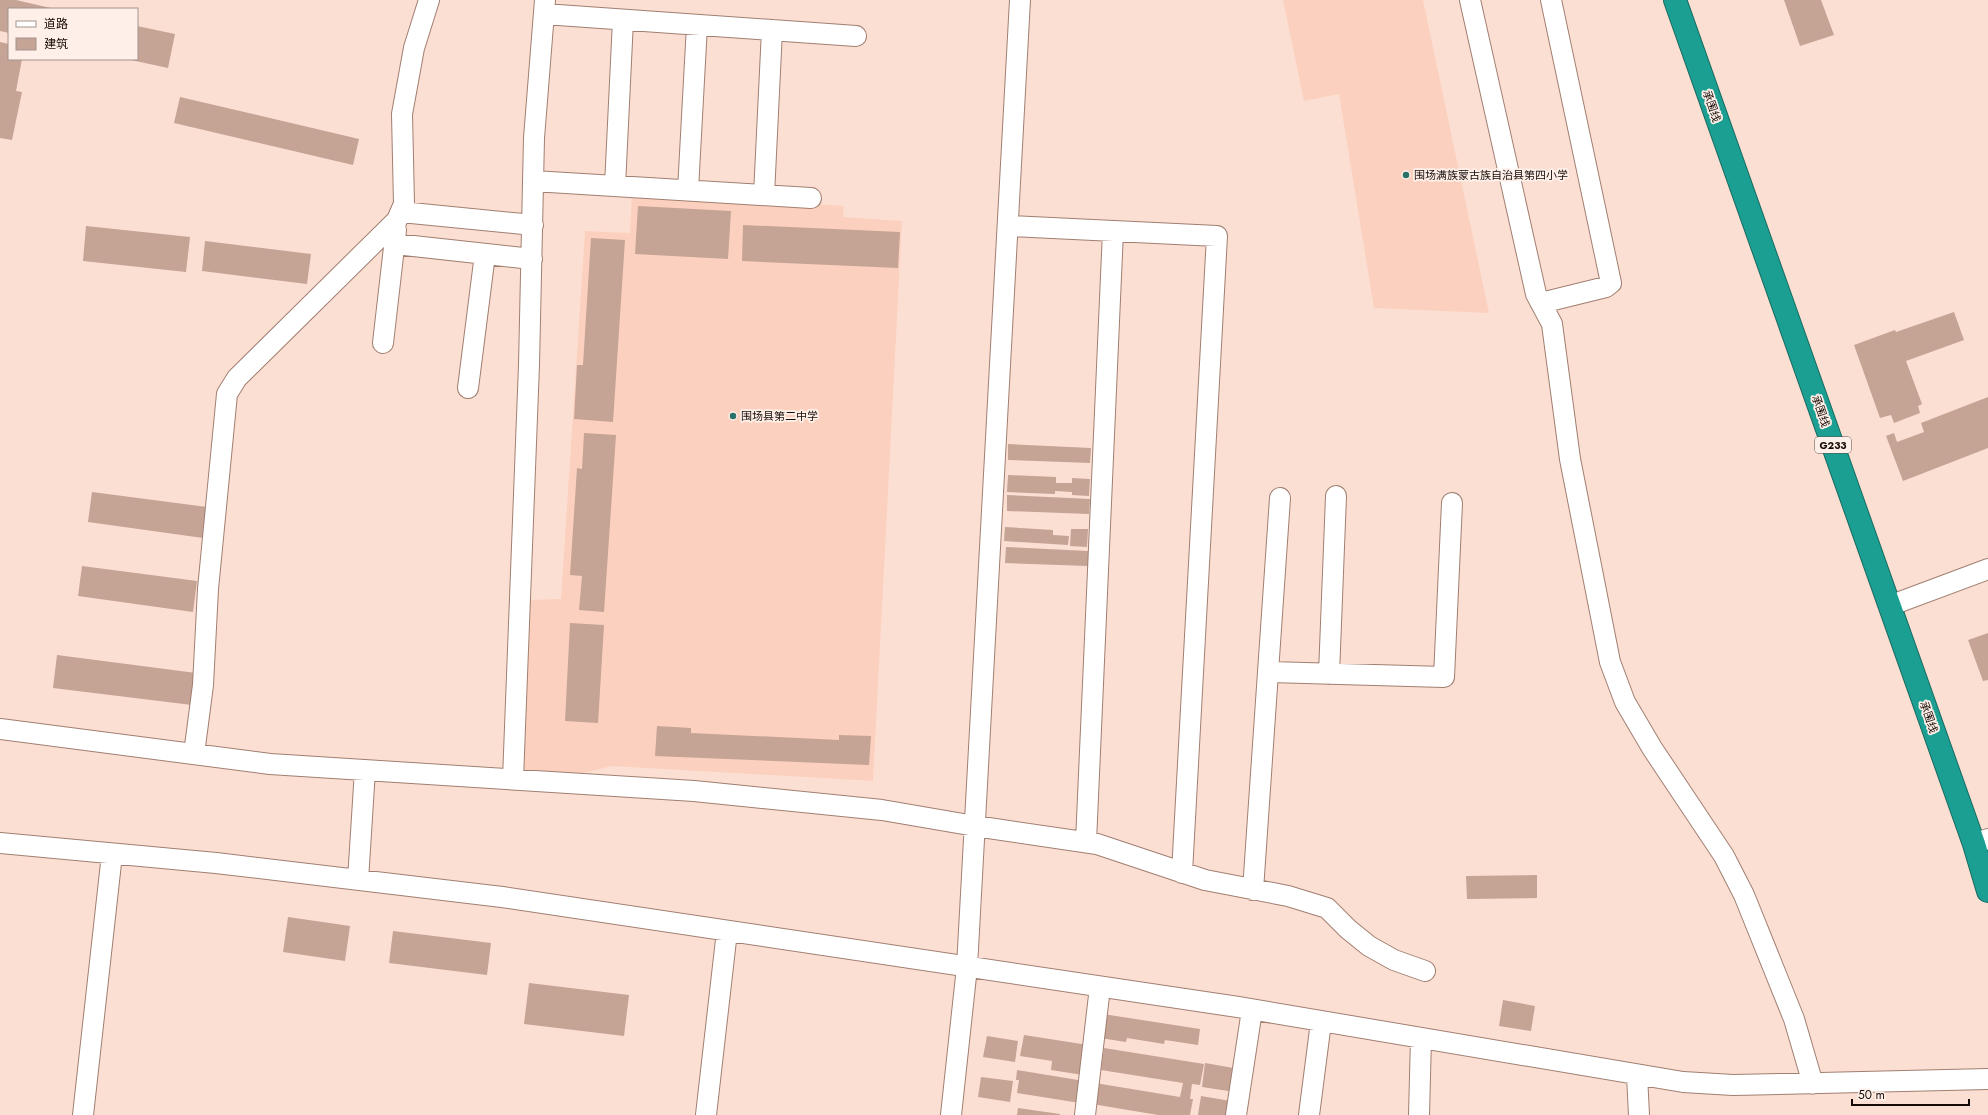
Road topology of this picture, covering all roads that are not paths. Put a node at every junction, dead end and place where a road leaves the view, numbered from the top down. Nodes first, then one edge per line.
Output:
1 (429, 0) edge
2 (1020, 0) edge
3 (1470, 0) edge
4 (1551, 0) edge
5 (1675, 0) edge
6 (545, 7) edge
7 (623, 20) junction
8 (697, 25) junction
9 (772, 30) junction
10 (856, 36) dead end
11 (533, 181) junction
12 (615, 186) junction
13 (688, 190) junction
14 (764, 195) junction
15 (811, 198) dead end
16 (399, 216) junction
17 (533, 225) junction
18 (1009, 226) junction
19 (1113, 231) junction
20 (395, 244) junction
21 (484, 254) junction
22 (532, 259) junction
23 (1541, 303) junction
24 (383, 343) dead end
25 (468, 388) dead end
26 (1336, 496) dead end
27 (1280, 498) dead end
28 (1452, 503) dead end
29 (1988, 569) edge
30 (1890, 606) junction
31 (1268, 672) junction
32 (1330, 674) junction
33 (0, 729) edge
34 (194, 754) junction
35 (365, 770) junction
36 (513, 778) junction
37 (975, 826) junction
38 (1981, 841) edge
39 (1086, 842) junction
40 (0, 843) edge
41 (112, 854) junction
42 (1182, 873) junction
43 (358, 880) junction
44 (1252, 890) junction
45 (1988, 891) edge
46 (727, 931) junction
47 (967, 967) junction
48 (1425, 971) dead end
49 (1100, 987) junction
50 (1252, 1010) junction
51 (1321, 1022) junction
52 (1421, 1038) junction
53 (1637, 1075) junction
54 (1988, 1079) edge
55 (1813, 1084) junction
56 (83, 1115) edge
57 (706, 1115) edge
58 (951, 1115) edge
59 (1085, 1115) edge
60 (1236, 1115) edge
61 (1309, 1115) edge
62 (1419, 1115) edge
63 (1639, 1115) edge

1 - 16 street
2 - 18 street
3 - 23 street
4 - 23 street
5 - 30 highway, 承围线 / G233
6 - 7 street
6 - 11 street
7 - 8 street
7 - 12 street
8 - 9 street
8 - 13 street
9 - 10 street
9 - 14 street
11 - 12 street
11 - 17 street
12 - 13 street
13 - 14 street
14 - 15 street
16 - 17 street
16 - 20 street
16 - 34 street
17 - 22 street
18 - 19 street
18 - 37 street
19 - 39 street
19 - 42 street
20 - 21 street
20 - 24 street
21 - 22 street
21 - 25 street
22 - 36 street
23 - 55 street
26 - 32 street
27 - 31 street
28 - 32 street
29 - 30 street
30 - 38 highway, 承围线 / G233
31 - 32 street
31 - 44 street
33 - 34 street
34 - 35 street
35 - 36 street
35 - 43 street
36 - 37 street
37 - 39 street
37 - 47 street
38 - 45 highway, 承围线 / G233
39 - 42 street
40 - 41 street
41 - 43 street
41 - 56 street
42 - 44 street
43 - 46 street
44 - 48 street
46 - 47 street
46 - 57 street
47 - 49 street
47 - 58 street
49 - 50 street
49 - 59 street
50 - 51 street
50 - 60 street
51 - 52 street
51 - 61 street
52 - 53 street
52 - 62 street
53 - 55 street
53 - 63 street
54 - 55 street

